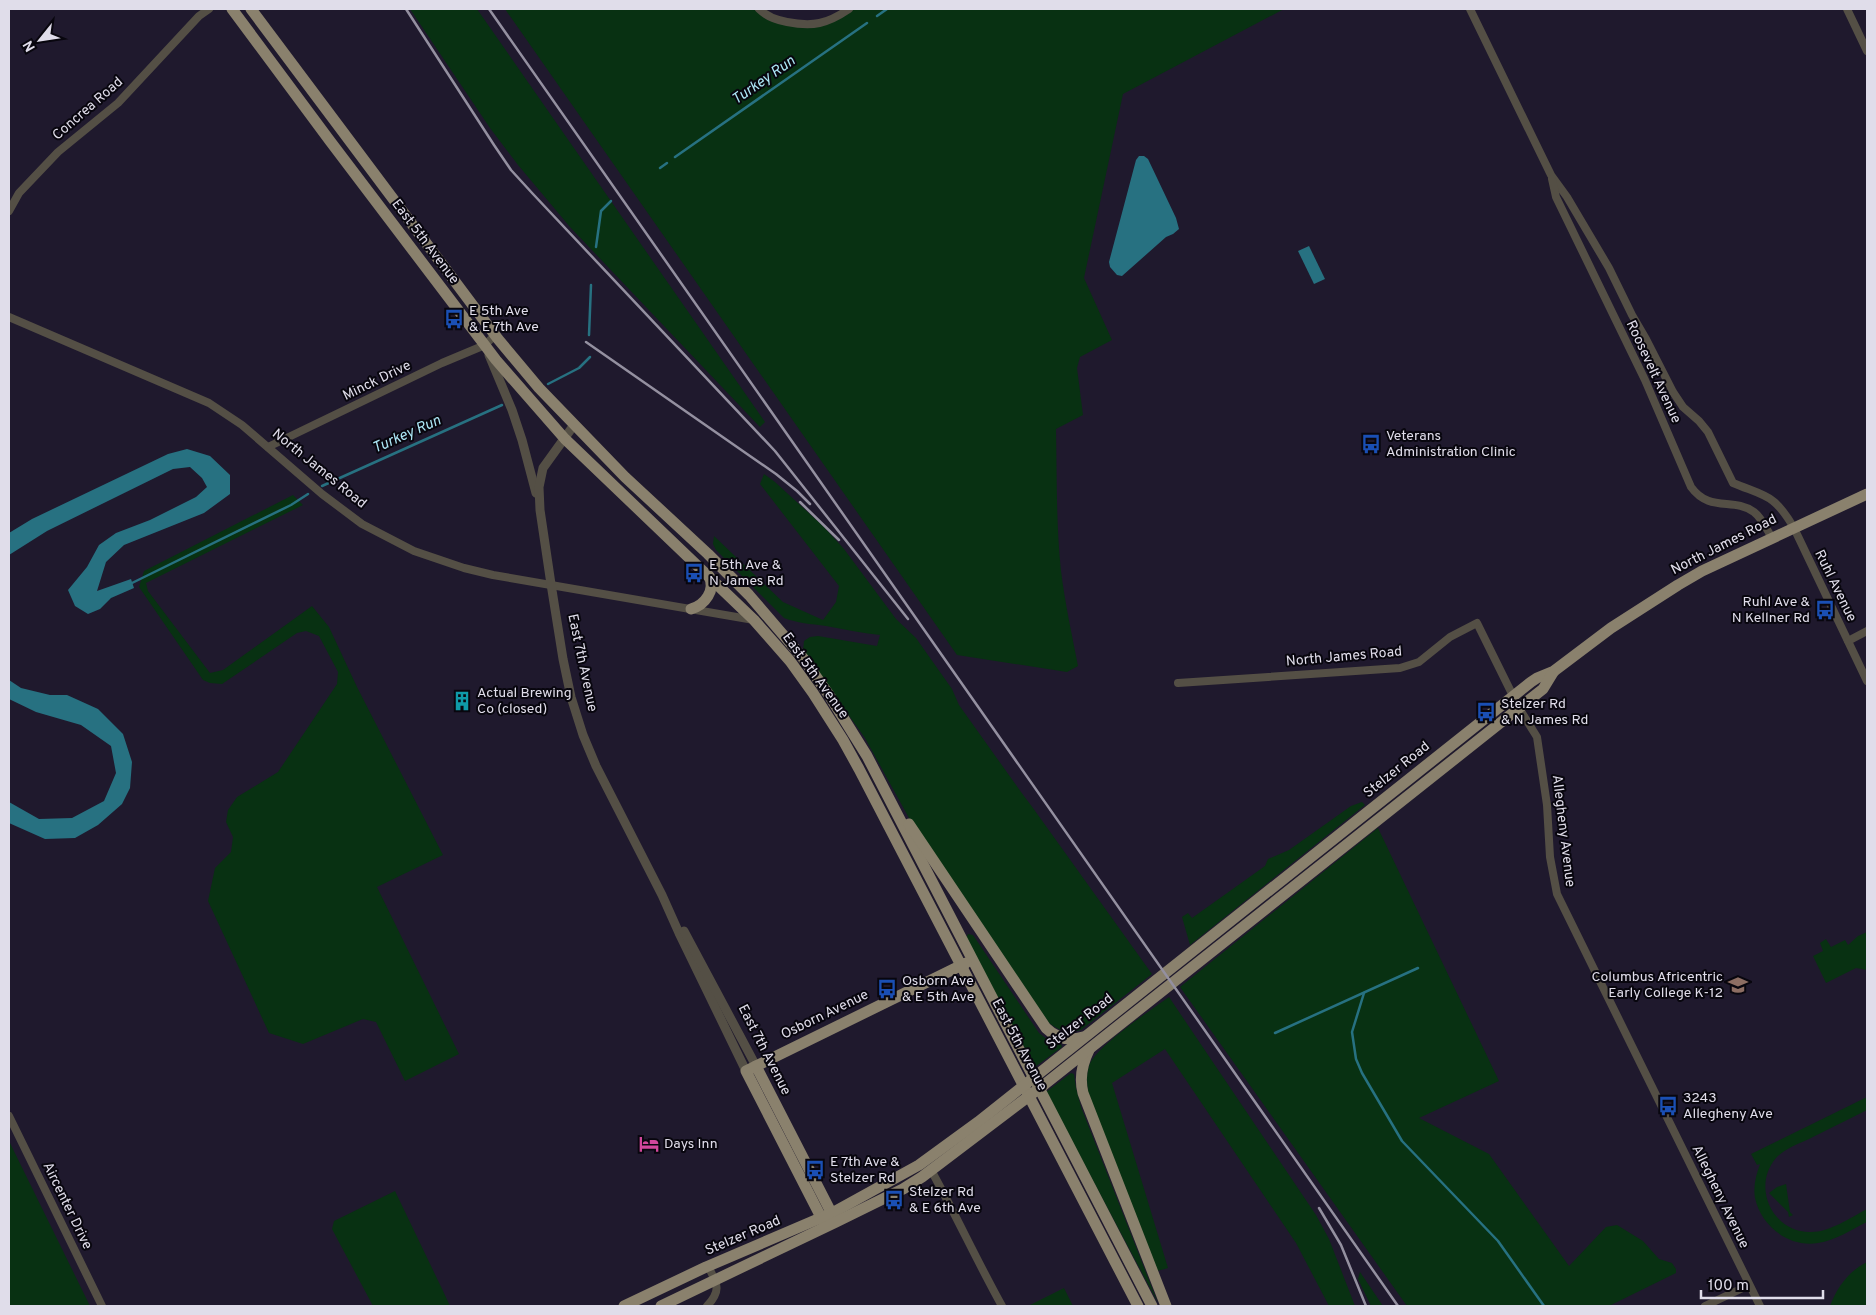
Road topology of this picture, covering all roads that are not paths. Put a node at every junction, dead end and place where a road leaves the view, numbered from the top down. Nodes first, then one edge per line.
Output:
1 (209, 9) edge
2 (232, 9) edge
3 (251, 9) edge
4 (759, 9) edge
5 (849, 9) edge
6 (1470, 9) edge
7 (1847, 9) edge
8 (1866, 47) edge
9 (1551, 174) junction
10 (9, 211) edge
11 (9, 316) edge
12 (495, 335) junction
13 (485, 345) junction
14 (574, 425) junction
15 (564, 439) junction
16 (268, 447) junction
17 (1867, 494) edge
18 (540, 510) junction
19 (1794, 528) junction
20 (1772, 538) junction
21 (709, 576) junction
22 (551, 584) junction
23 (691, 609) junction
24 (754, 620) junction
25 (776, 624) junction
26 (1867, 632) edge
27 (1848, 641) junction
28 (1554, 671) junction
29 (1867, 681) edge
30 (1178, 682) dead end
31 (1514, 696) junction
32 (1519, 708) junction
33 (867, 756) junction
34 (1212, 944) junction
35 (972, 960) junction
36 (960, 966) junction
37 (1097, 1033) junction
38 (1092, 1046) junction
39 (751, 1069) junction
40 (1042, 1079) junction
41 (1011, 1103) junction
42 (9, 1116) edge
43 (931, 1170) junction
44 (800, 1176) junction
45 (829, 1220) junction
46 (796, 1230) junction
47 (708, 1266) junction
48 (715, 1280) junction
49 (1750, 1285) junction
50 (102, 1306) edge
51 (624, 1306) edge
52 (661, 1306) edge
53 (707, 1306) edge
54 (1002, 1306) edge
55 (1138, 1306) edge
56 (1152, 1306) edge
57 (1166, 1306) edge
58 (1705, 1306) edge
59 (1760, 1306) edge

1 - 10 street, Concrea Road
2 - 13 main road, East 5th Avenue
3 - 12 main road, East 5th Avenue
4 - 5 street
6 - 9 street, Roosevelt Avenue
7 - 8 street
9 - 19 street, Roosevelt Avenue
9 - 20 street, Roosevelt Avenue
11 - 16 street, North James Road
12 - 13 street, Minck Drive
12 - 14 main road, East 5th Avenue
13 - 15 main road, East 5th Avenue
13 - 16 street, Minck Drive
13 - 18 street, East 7th Avenue
14 - 15 street, East 7th Avenue
14 - 25 main road, East 5th Avenue
15 - 18 street, East 7th Avenue
15 - 21 main road, East 5th Avenue
16 - 22 street, North James Road
17 - 19 main road, North James Road
18 - 22 street, East 7th Avenue
19 - 20 main road, North James Road
19 - 27 street, Ruhl Avenue
20 - 28 main road, North James Road
21 - 23 main road
21 - 24 main road, East 5th Avenue
22 - 23 street, North James Road
22 - 39 street, East 7th Avenue
23 - 24 street, North James Road
24 - 25 street, North James Road
24 - 36 main road, East 5th Avenue
25 - 33 main road, East 5th Avenue
26 - 27 street
27 - 29 street, Ruhl Avenue
28 - 31 main road, North James Road
28 - 32 main road, North James Road
30 - 31 street, North James Road
31 - 32 street, North James Road
31 - 34 main road, Stelzer Road
32 - 34 main road, Stelzer Road
32 - 49 street, Allegheny Avenue
33 - 35 main road, East 5th Avenue
33 - 37 main road
34 - 37 main road, Stelzer Road
35 - 36 main road, Osborn Avenue
35 - 56 main road, East 5th Avenue
36 - 39 main road, Osborn Avenue
36 - 55 main road, East 5th Avenue
37 - 38 main road, Stelzer Road
37 - 40 main road, Stelzer Road
38 - 40 main road, Stelzer Road
38 - 57 main road
39 - 44 main road, East 7th Avenue
39 - 45 main road, East 7th Avenue
40 - 41 main road, Stelzer Road
41 - 43 main road, Stelzer Road
41 - 45 main road, Stelzer Road
42 - 50 street, Aircenter Drive
43 - 45 main road, Stelzer Road
43 - 54 street
44 - 45 main road, East 7th Avenue
44 - 46 main road
45 - 46 main road, Stelzer Road
45 - 48 main road, Stelzer Road
46 - 47 main road, Stelzer Road
47 - 48 street
47 - 51 main road, Stelzer Road
48 - 52 main road, Stelzer Road
48 - 53 street
49 - 58 street
49 - 59 street, Allegheny Avenue

